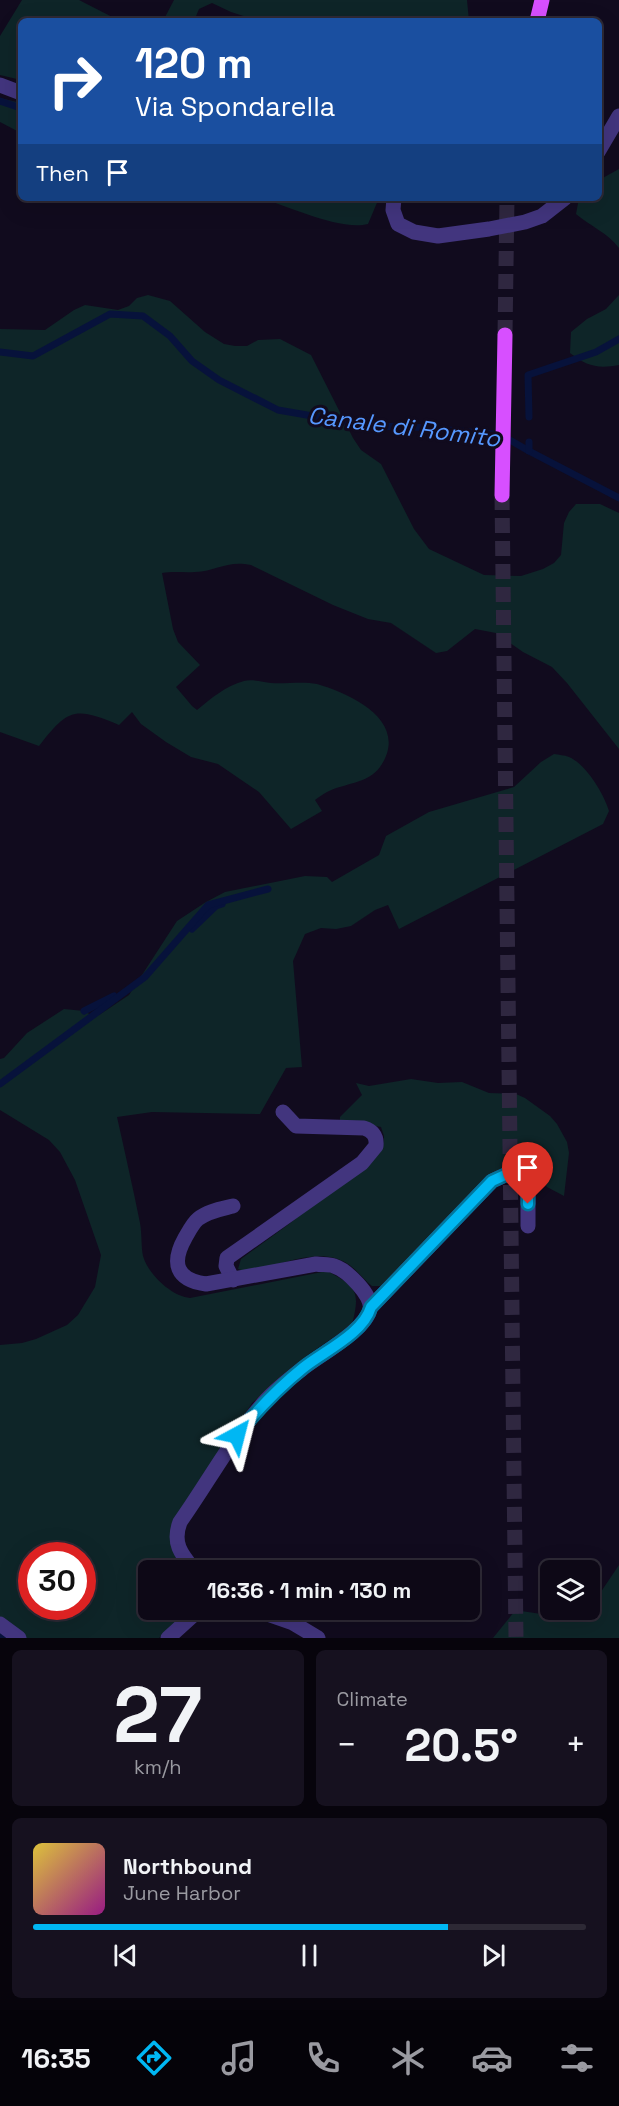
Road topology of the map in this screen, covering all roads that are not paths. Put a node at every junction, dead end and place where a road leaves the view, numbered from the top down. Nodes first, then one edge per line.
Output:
1 (542, 0) edge
2 (538, 18) edge
3 (0, 85) edge
4 (18, 92) edge
5 (619, 117) edge
6 (602, 145) edge
7 (394, 201) edge
8 (561, 201) edge
9 (505, 335) tunnel mouth
10 (502, 495) tunnel mouth
11 (284, 1112) dead end
12 (233, 1206) dead end
13 (528, 1226) dead end
14 (233, 1280) junction
15 (371, 1307) junction
16 (185, 1560) edge
17 (188, 1620) edge
18 (284, 1620) edge
19 (0, 1624) edge
20 (19, 1638) edge
21 (168, 1638) edge
22 (318, 1638) edge

1 - 2 main road
3 - 4 street
5 - 6 street
7 - 8 street
9 - 10 main road
11 - 14 street
12 - 14 street
13 - 15 street
14 - 15 street
15 - 16 street
17 - 21 street
18 - 22 street
19 - 20 street

